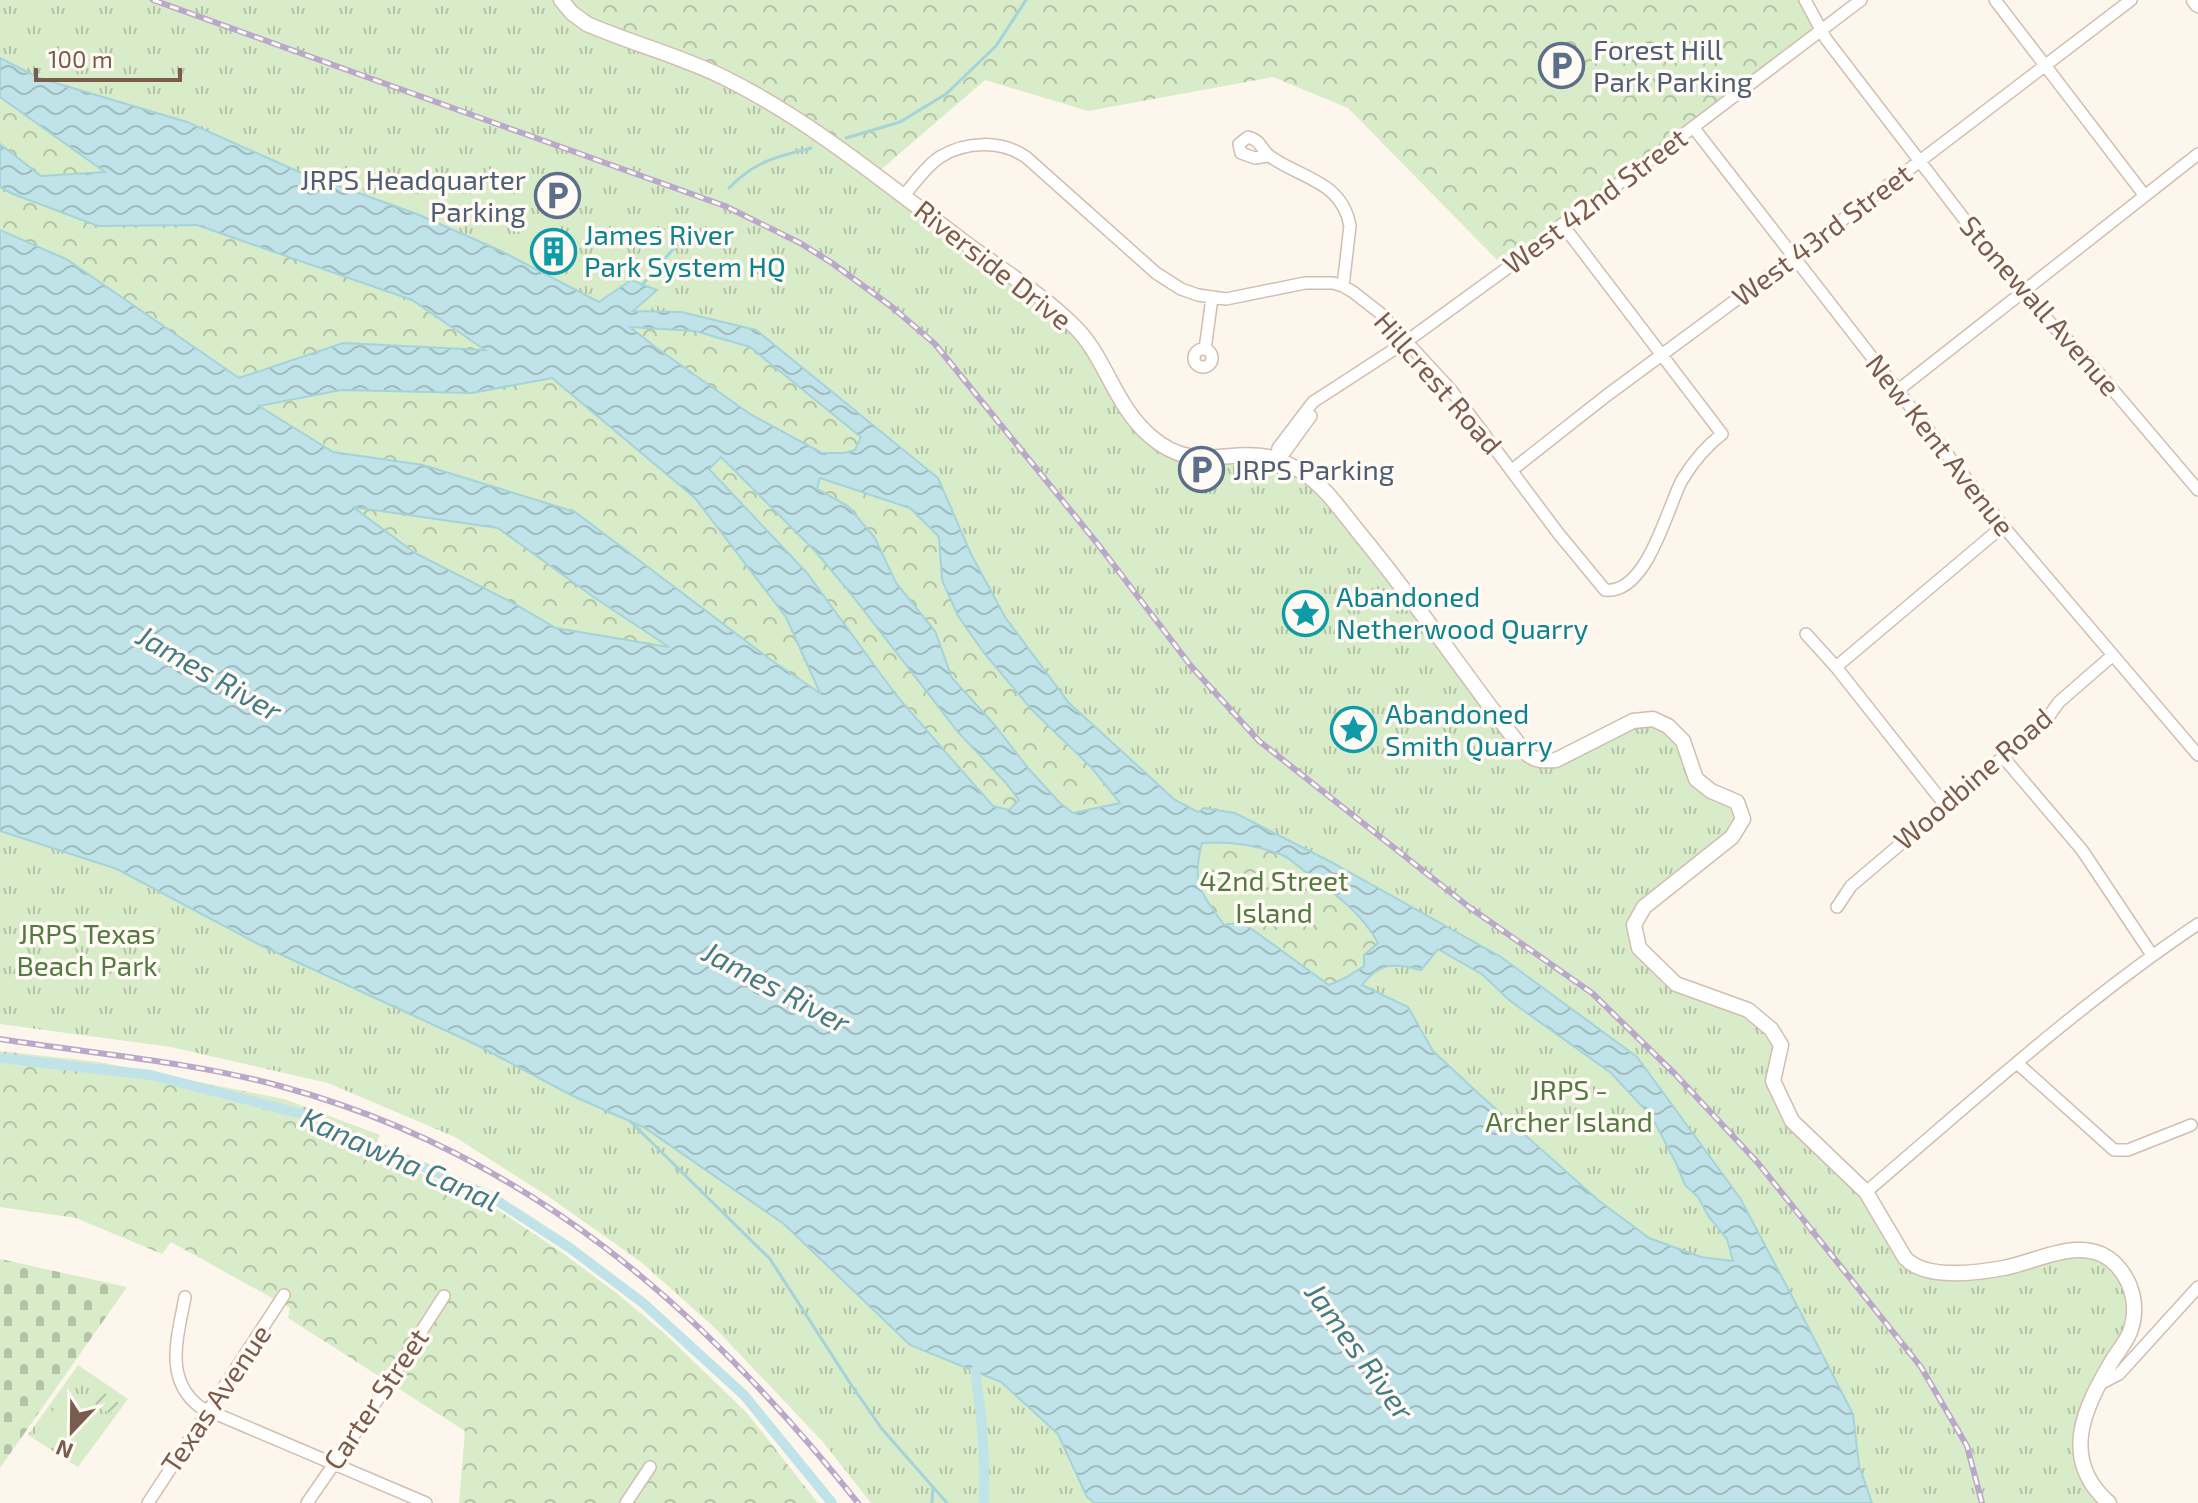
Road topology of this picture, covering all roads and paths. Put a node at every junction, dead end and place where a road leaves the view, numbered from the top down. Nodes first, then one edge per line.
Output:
1 (561, 0) edge
2 (1805, 0) edge
3 (1861, 0) edge
4 (1995, 0) edge
5 (2131, 0) edge
6 (1821, 30) junction
7 (2046, 65) junction
8 (1693, 127) junction
9 (2198, 154) edge
10 (1268, 156) dead end
11 (1920, 161) junction
12 (904, 195) junction
13 (2145, 196) junction
14 (1562, 224) junction
15 (1794, 257) junction
16 (1343, 286) junction
17 (2021, 293) junction
18 (1212, 298) junction
19 (1407, 341) junction
20 (1205, 349) dead end
21 (1662, 355) junction
22 (1897, 391) junction
23 (1276, 459) junction
24 (1512, 470) junction
25 (2198, 490) edge
26 (2003, 526) junction
27 (1806, 634) dead end
28 (2113, 655) junction
29 (1836, 667) junction
30 (2196, 747) edge
31 (2003, 757) junction
32 (1945, 805) junction
33 (1837, 907) dead end
34 (2198, 924) edge
35 (2152, 955) junction
36 (2017, 1063) junction
37 (2191, 1125) dead end
38 (1866, 1192) junction
39 (2198, 1287) edge
40 (284, 1295) dead end
41 (444, 1296) dead end
42 (185, 1297) dead end
43 (2100, 1384) junction
44 (209, 1410) junction
45 (335, 1463) junction
46 (650, 1467) dead end
47 (148, 1503) edge
48 (307, 1503) edge
49 (426, 1503) edge
50 (626, 1503) edge
51 (2109, 1503) edge

1 - 12 street, Riverside Drive
2 - 6 street, Stonewall Avenue
3 - 6 street, West 42nd Street
4 - 7 street
5 - 7 street, West 43rd Street
6 - 8 street, West 42nd Street
6 - 11 street, Stonewall Avenue
7 - 11 street, West 43rd Street
7 - 13 street
8 - 14 street, West 42nd Street
8 - 15 street, New Kent Avenue
9 - 13 street
10 - 16 street
11 - 15 street, West 43rd Street
11 - 17 street, Stonewall Avenue
12 - 18 street
12 - 23 street, Riverside Drive
13 - 17 street
14 - 19 street, West 42nd Street
14 - 21 street
15 - 21 street, West 43rd Street
15 - 22 street, New Kent Avenue
16 - 18 street
16 - 19 street, Hillcrest Road
17 - 22 street
17 - 25 street, Stonewall Avenue
18 - 20 street
19 - 23 street, West 42nd Street
19 - 24 street, Hillcrest Road
21 - 24 street, West 43rd Street
21 - 24 street, Hillcrest Road
22 - 26 street, New Kent Avenue
23 - 38 street, Riverside Drive
26 - 28 street, New Kent Avenue
26 - 29 street
27 - 29 street
28 - 30 street, New Kent Avenue
28 - 31 street, Woodbine Road
29 - 32 street
31 - 32 street, Woodbine Road
31 - 35 street
32 - 33 street, Woodbine Road
34 - 35 street
35 - 36 street
36 - 37 street
36 - 38 street
38 - 43 street, Riverside Drive
39 - 43 street
40 - 44 street, Texas Avenue
41 - 45 street, Carter Street
42 - 44 street
43 - 51 street, Riverside Drive
44 - 45 street
44 - 47 street, Texas Avenue
45 - 48 street, Carter Street
45 - 49 street
46 - 50 street

